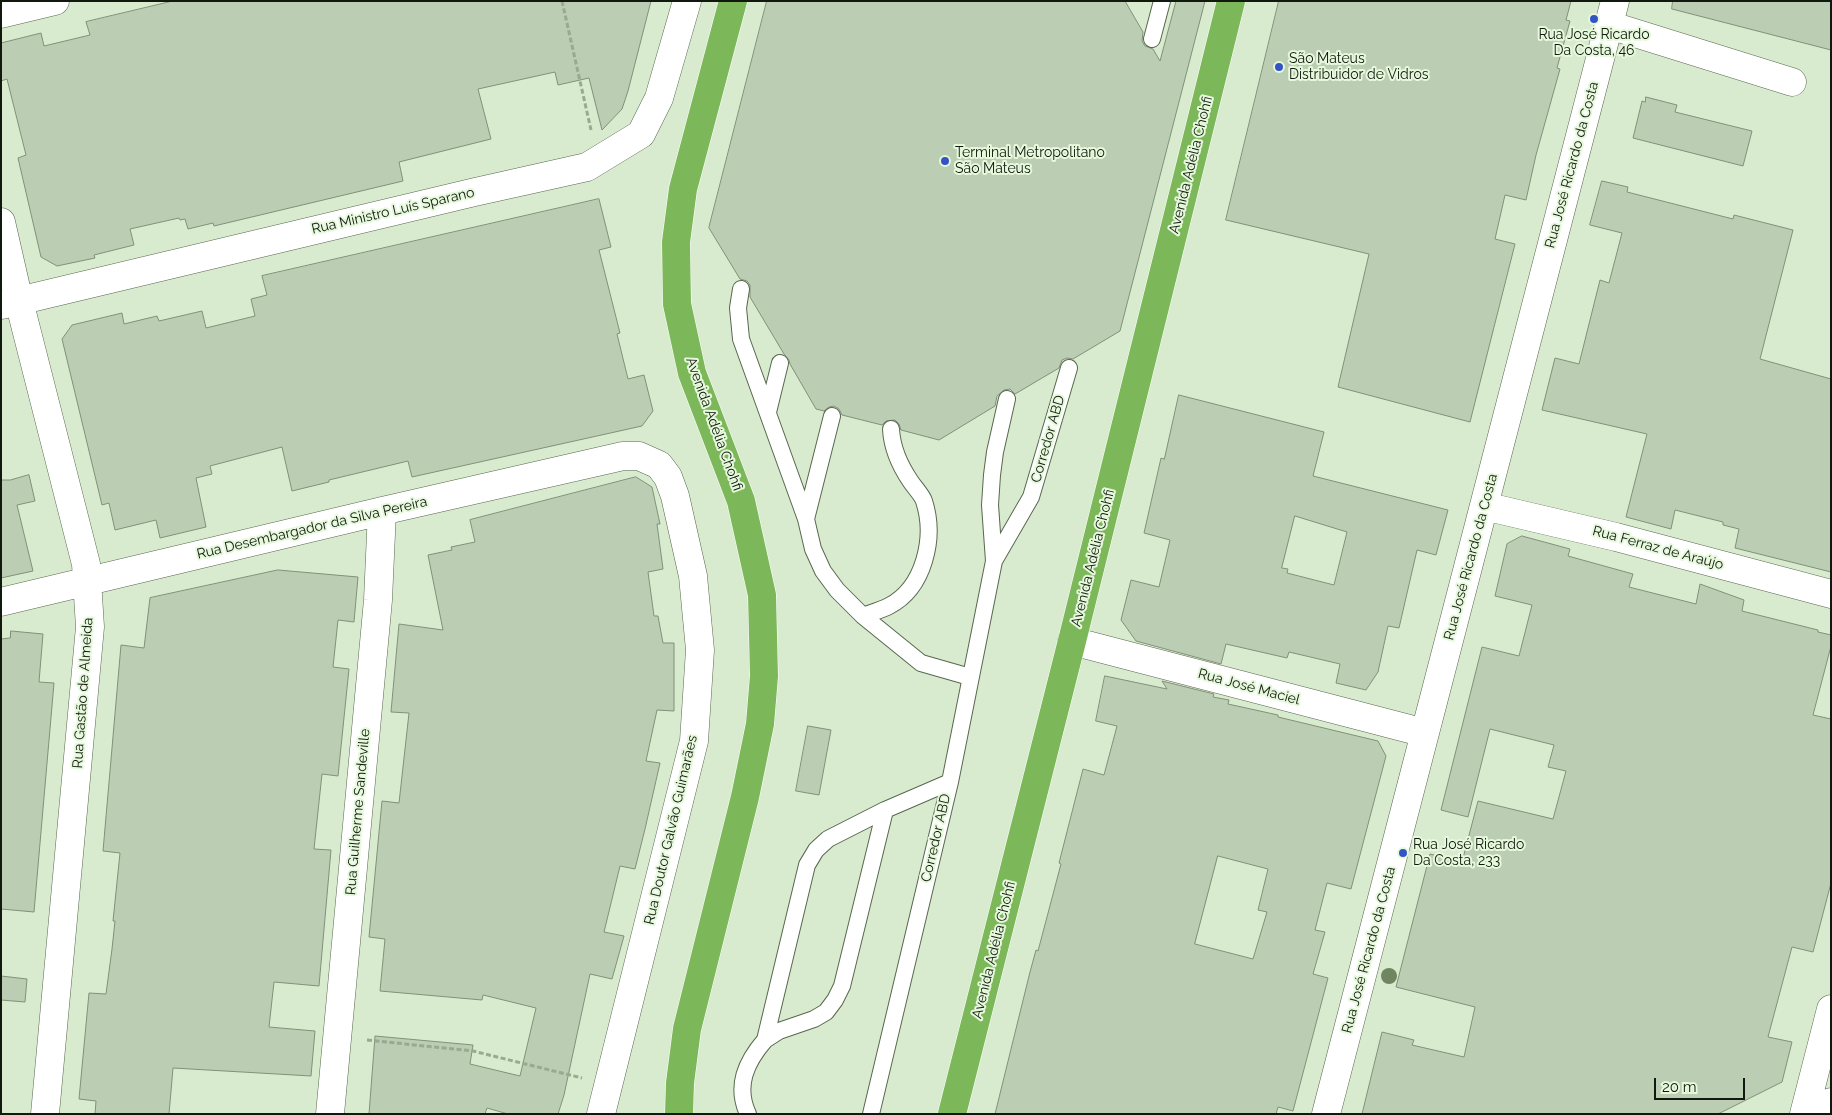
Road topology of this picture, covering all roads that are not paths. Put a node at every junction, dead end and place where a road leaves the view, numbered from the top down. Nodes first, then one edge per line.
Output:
1 (55, 1) edge
2 (687, 1) edge
3 (732, 1) edge
4 (1162, 1) edge
5 (1231, 1) edge
6 (1612, 13) edge
7 (1, 14) edge
8 (1152, 40) dead end
9 (1792, 82) dead end
10 (1, 222) edge
11 (742, 288) dead end
12 (10, 303) edge
13 (780, 363) dead end
14 (1068, 368) dead end
15 (1007, 399) dead end
16 (768, 412) junction
17 (832, 416) dead end
18 (891, 429) dead end
19 (624, 456) joint
20 (1484, 506) junction
21 (382, 511) junction
22 (806, 519) junction
23 (994, 561) junction
24 (87, 580) junction
25 (1831, 594) edge
26 (1, 602) edge
27 (863, 616) junction
28 (1072, 642) junction
29 (970, 677) junction
30 (1425, 733) junction
31 (950, 782) junction
32 (886, 810) junction
33 (1831, 1009) edge
34 (765, 1040) junction
35 (1831, 1102) edge
36 (870, 1111) edge
37 (45, 1114) edge
38 (330, 1114) edge
39 (601, 1114) edge
40 (679, 1114) edge
41 (748, 1114) edge
42 (952, 1114) edge
43 (1326, 1114) edge
44 (1806, 1114) edge

1 - 7 street
2 - 12 street, Rua Ministro Luís Sparano
3 - 40 highway, Avenida Adélia Chohfi
4 - 8 lane
5 - 28 highway, Avenida Adélia Chohfi
6 - 9 street
6 - 20 street, Rua José Ricardo da Costa
10 - 12 street, Rua Gastão de Almeida
11 - 16 lane
12 - 24 street, Rua Gastão de Almeida
13 - 16 lane
14 - 23 lane, Corredor ABD
15 - 23 lane, Corredor ABD
16 - 22 lane
17 - 22 lane
18 - 27 lane
19 - 21 street, Rua Desembargador da Silva Pereira
19 - 39 street, Rua Doutor Galvão Guimarães
20 - 25 street, Rua Ferraz de Araújo
20 - 30 street, Rua José Ricardo da Costa
21 - 24 street, Rua Desembargador da Silva Pereira
21 - 38 street, Rua Guilherme Sandeville
22 - 27 lane
23 - 29 lane, Corredor ABD
24 - 26 street, Rua Desembargador da Silva Pereira
24 - 37 street, Rua Gastão de Almeida
27 - 29 lane
28 - 30 street, Rua José Maciel
28 - 42 highway, Avenida Adélia Chohfi
29 - 31 lane, Corredor ABD
30 - 43 street, Rua José Ricardo da Costa
31 - 32 lane
31 - 36 lane, Corredor ABD
32 - 34 lane
32 - 34 lane
33 - 44 street
34 - 41 lane
35 - 44 street

